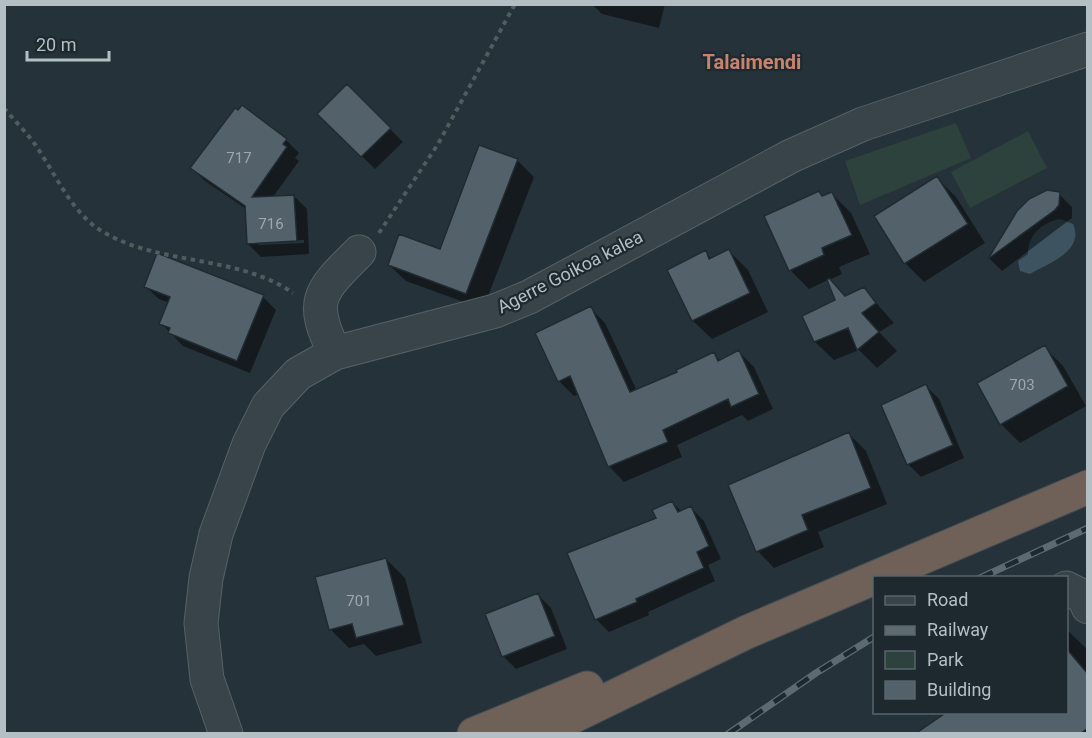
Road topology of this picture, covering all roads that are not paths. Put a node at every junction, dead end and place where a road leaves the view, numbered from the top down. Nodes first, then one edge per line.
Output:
1 (1088, 49) edge
2 (359, 252) road end
3 (334, 353) junction
4 (1088, 487) edge
5 (879, 576) edge
6 (873, 578) edge
7 (1068, 589) edge
8 (1088, 607) edge
9 (747, 632) junction
10 (211, 694) junction
11 (199, 734) edge
12 (226, 734) edge
13 (474, 734) edge
14 (537, 734) edge

1 - 3 street, Agerre Goikoa kalea
2 - 3 street
3 - 10 street, Agerre Goikoa kalea
4 - 5 highway
6 - 9 highway
7 - 8 street
9 - 13 highway
9 - 14 highway
10 - 11 street
10 - 12 street

